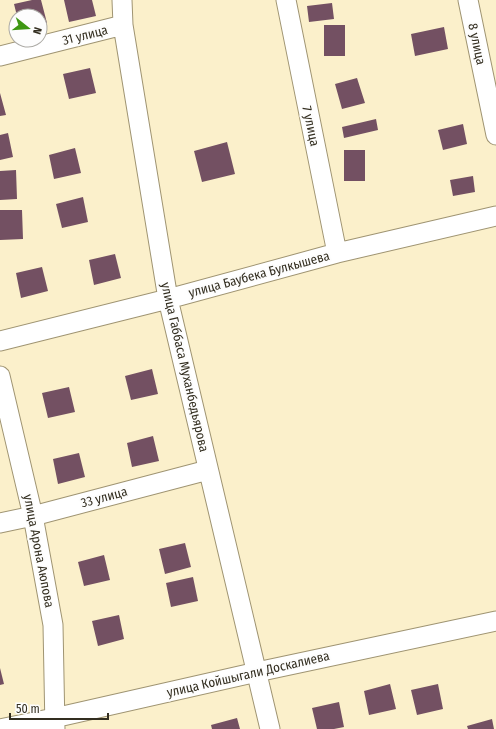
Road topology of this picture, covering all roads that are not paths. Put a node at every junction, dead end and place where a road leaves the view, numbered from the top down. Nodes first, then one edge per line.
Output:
1 (122, 0) edge
2 (286, 0) edge
3 (468, 0) edge
4 (123, 25) junction
5 (0, 56) edge
6 (496, 135) edge
7 (496, 216) edge
8 (337, 253) junction
9 (168, 299) junction
10 (0, 341) edge
11 (0, 376) edge
12 (208, 470) junction
13 (32, 516) junction
14 (0, 523) edge
15 (496, 621) edge
16 (257, 672) junction
17 (55, 724) edge
18 (0, 729) edge
19 (270, 729) edge

1 - 4 street, улица Габбаса Муханбедьярова
2 - 8 street, 7 улица
3 - 6 street, 8 улица
4 - 5 street, 31 улица
4 - 9 street, улица Габбаса Муханбедьярова
7 - 8 street, улица Баубека Булкышева
8 - 9 street, улица Баубека Булкышева
9 - 10 street, улица Баубека Булкышева
9 - 12 street, улица Габбаса Муханбедьярова
11 - 13 street, улица Арона Аюпова
12 - 13 street, 33 улица
12 - 16 street, улица Габбаса Муханбедьярова
13 - 14 street, 33 улица
13 - 17 street, улица Арона Аюпова
15 - 16 street, улица Койшыгали Доскалиева
16 - 17 street, улица Койшыгали Доскалиева
16 - 19 street, улица Габбаса Муханбедьярова
17 - 18 street, улица Койшыгали Доскалиева

